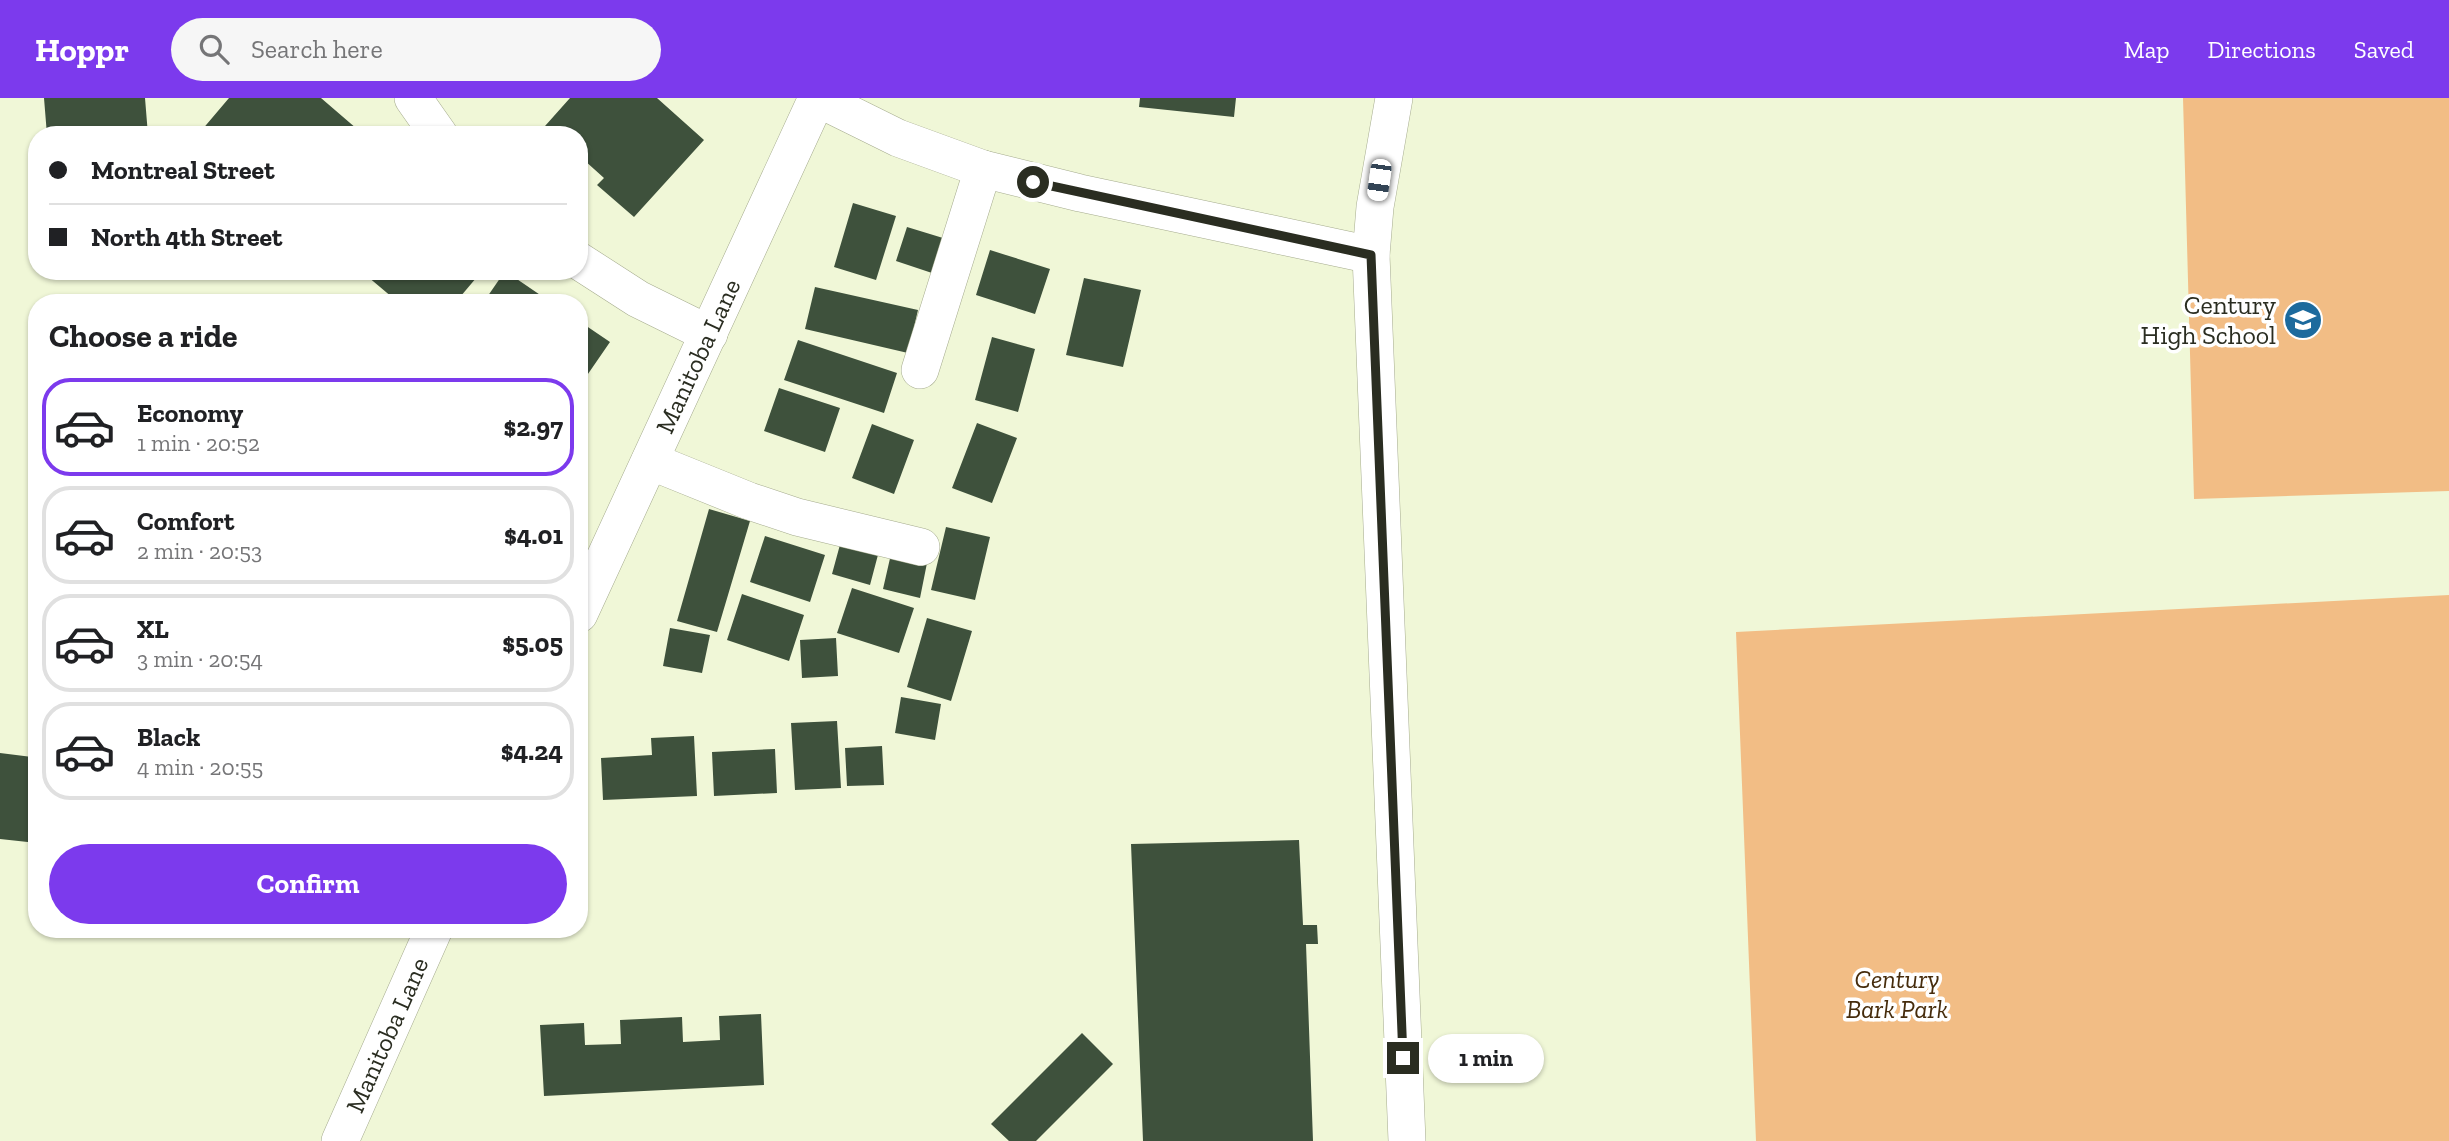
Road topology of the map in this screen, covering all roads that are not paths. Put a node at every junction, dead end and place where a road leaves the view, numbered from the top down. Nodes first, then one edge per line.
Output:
1 (413, 98) edge
2 (817, 98) edge
3 (1394, 98) edge
4 (433, 126) edge
5 (983, 169) junction
6 (1371, 255) junction
7 (588, 267) edge
8 (709, 334) junction
9 (920, 370) dead end
10 (650, 461) junction
11 (921, 547) dead end
12 (588, 595) edge
13 (430, 938) edge
14 (340, 1141) edge
15 (1406, 1141) edge

1 - 4 street
2 - 5 street
2 - 8 street, Manitoba Lane
3 - 6 street
5 - 6 street
5 - 9 street
6 - 15 street
7 - 8 street
8 - 10 street, Manitoba Lane
10 - 11 street
10 - 12 street, Manitoba Lane
13 - 14 street, Manitoba Lane

